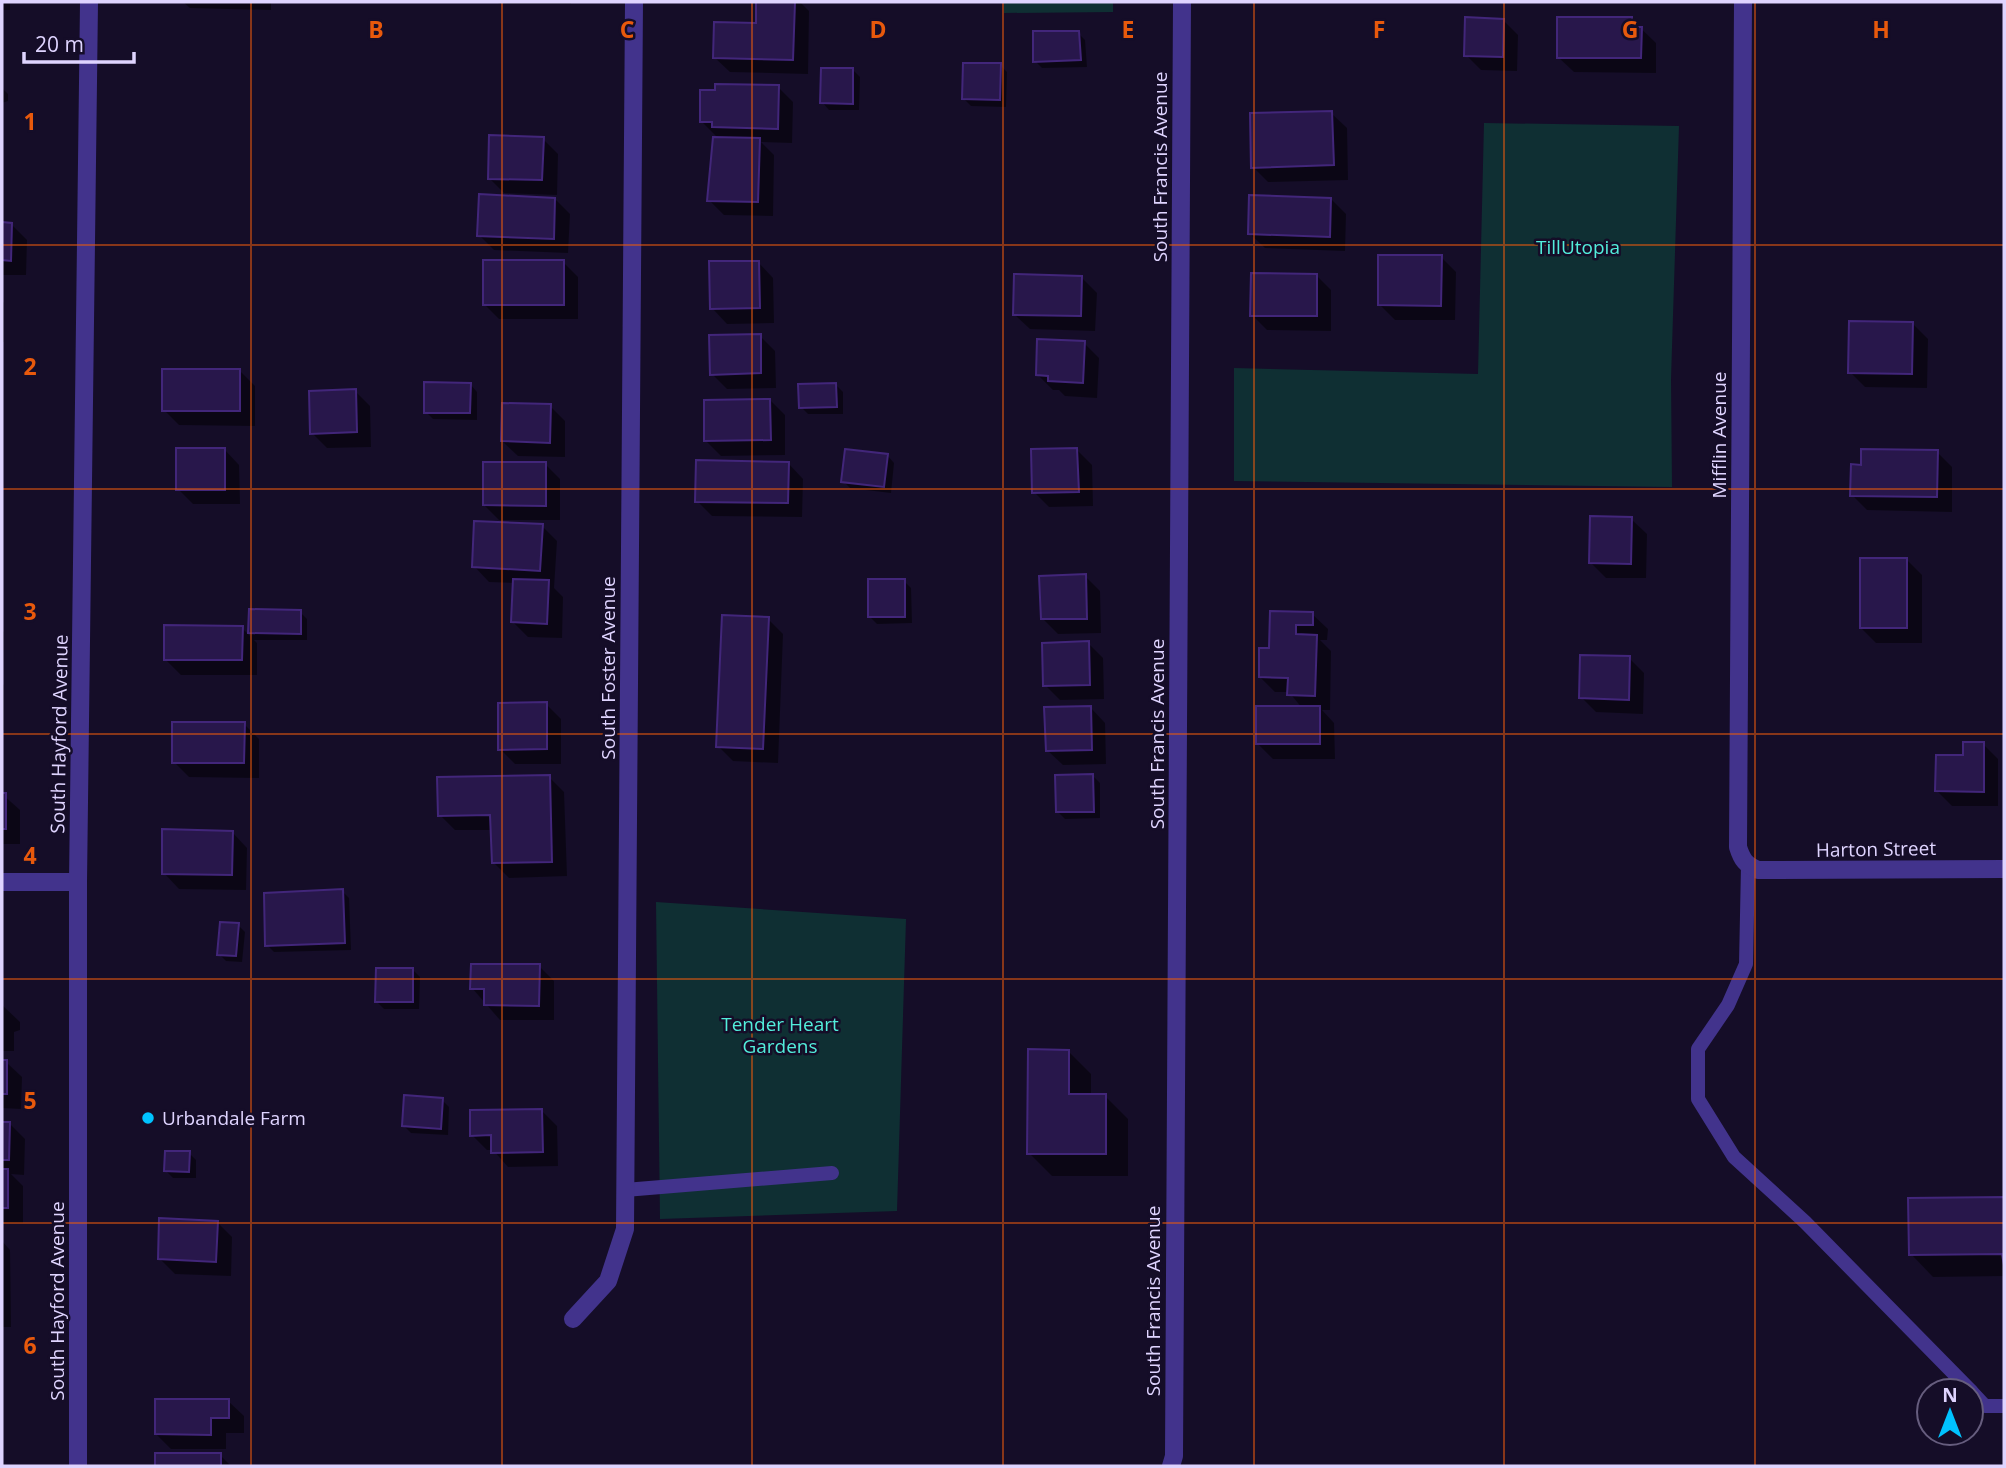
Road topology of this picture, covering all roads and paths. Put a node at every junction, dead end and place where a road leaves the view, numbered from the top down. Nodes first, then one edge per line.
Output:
1 (89, 2) edge
2 (634, 2) edge
3 (1182, 2) edge
4 (1743, 2) edge
5 (1748, 866) junction
6 (2004, 869) edge
7 (2, 882) edge
8 (78, 882) junction
9 (832, 1173) dead end
10 (625, 1191) junction
11 (573, 1319) dead end
12 (1957, 1377) edge
13 (1985, 1406) edge
14 (2004, 1406) edge
15 (78, 1466) edge
16 (1171, 1466) edge

1 - 8 street, South Hayford Avenue
2 - 10 street, South Foster Avenue
3 - 16 street, South Francis Avenue
4 - 5 street, Mifflin Avenue
5 - 6 street, Harton Street
5 - 12 lane
7 - 8 street
8 - 15 street, South Hayford Avenue
9 - 10 lane
10 - 11 street, South Foster Avenue
13 - 14 lane

